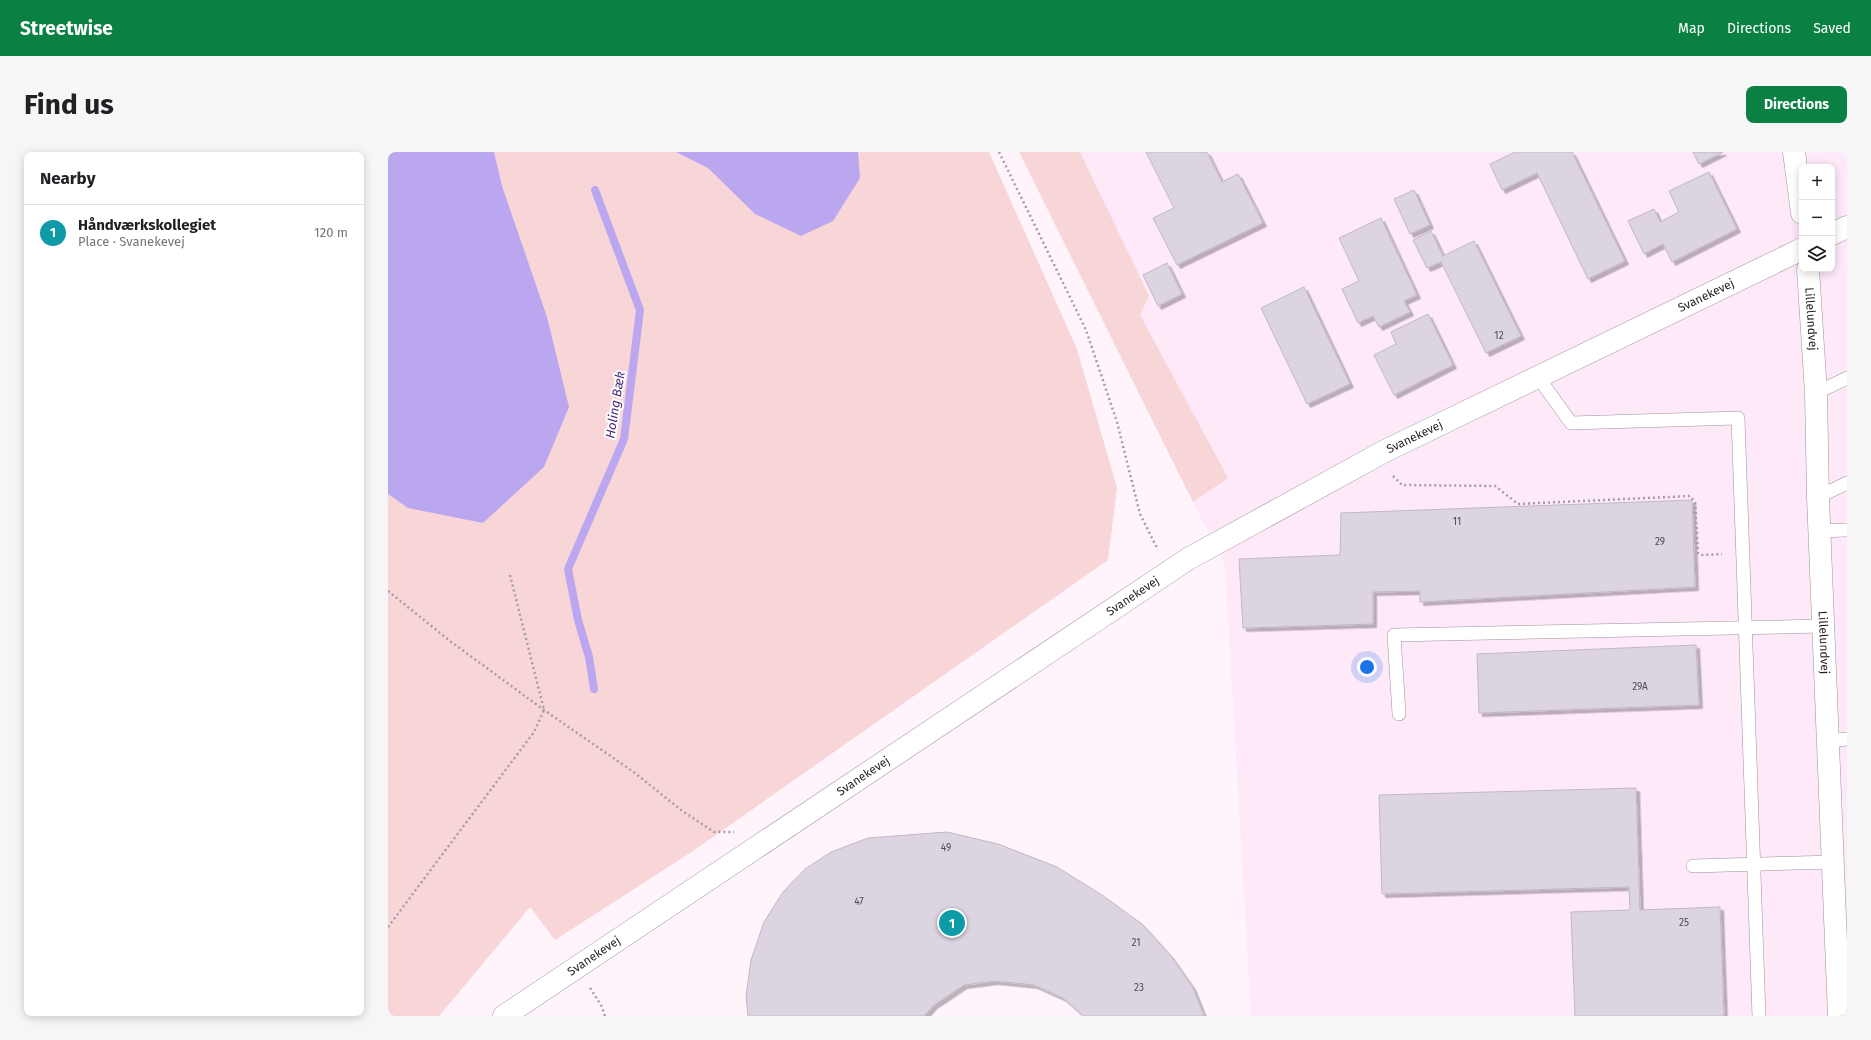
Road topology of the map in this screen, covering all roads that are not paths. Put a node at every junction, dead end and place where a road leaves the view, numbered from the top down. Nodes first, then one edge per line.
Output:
1 (1794, 152) edge
2 (1800, 200) edge
3 (1847, 227) edge
4 (1835, 233) edge
5 (1799, 250) edge
6 (1808, 272) edge
7 (1538, 377) junction
8 (1847, 378) edge
9 (1816, 393) junction
10 (1847, 483) edge
11 (1818, 496) junction
12 (1847, 530) edge
13 (1819, 531) junction
14 (1824, 626) junction
15 (1745, 627) junction
16 (1399, 714) dead end
17 (1838, 740) edge
18 (1833, 862) junction
19 (1753, 864) junction
20 (1693, 866) dead end
21 (504, 1016) edge
22 (1759, 1016) edge
23 (1839, 1016) edge

1 - 2 street
3 - 4 street
5 - 7 street, Svanekevej
6 - 9 street, Lillelundvej
7 - 15 lane
7 - 21 street, Svanekevej
8 - 9 lane
9 - 11 street, Lillelundvej
10 - 11 lane
11 - 13 street, Lillelundvej
12 - 13 lane
13 - 14 street, Lillelundvej
14 - 15 lane
14 - 17 street, Lillelundvej
15 - 16 lane
15 - 19 lane
17 - 18 street, Lillelundvej
18 - 19 lane
18 - 23 street, Lillelundvej
19 - 20 lane
19 - 22 lane

